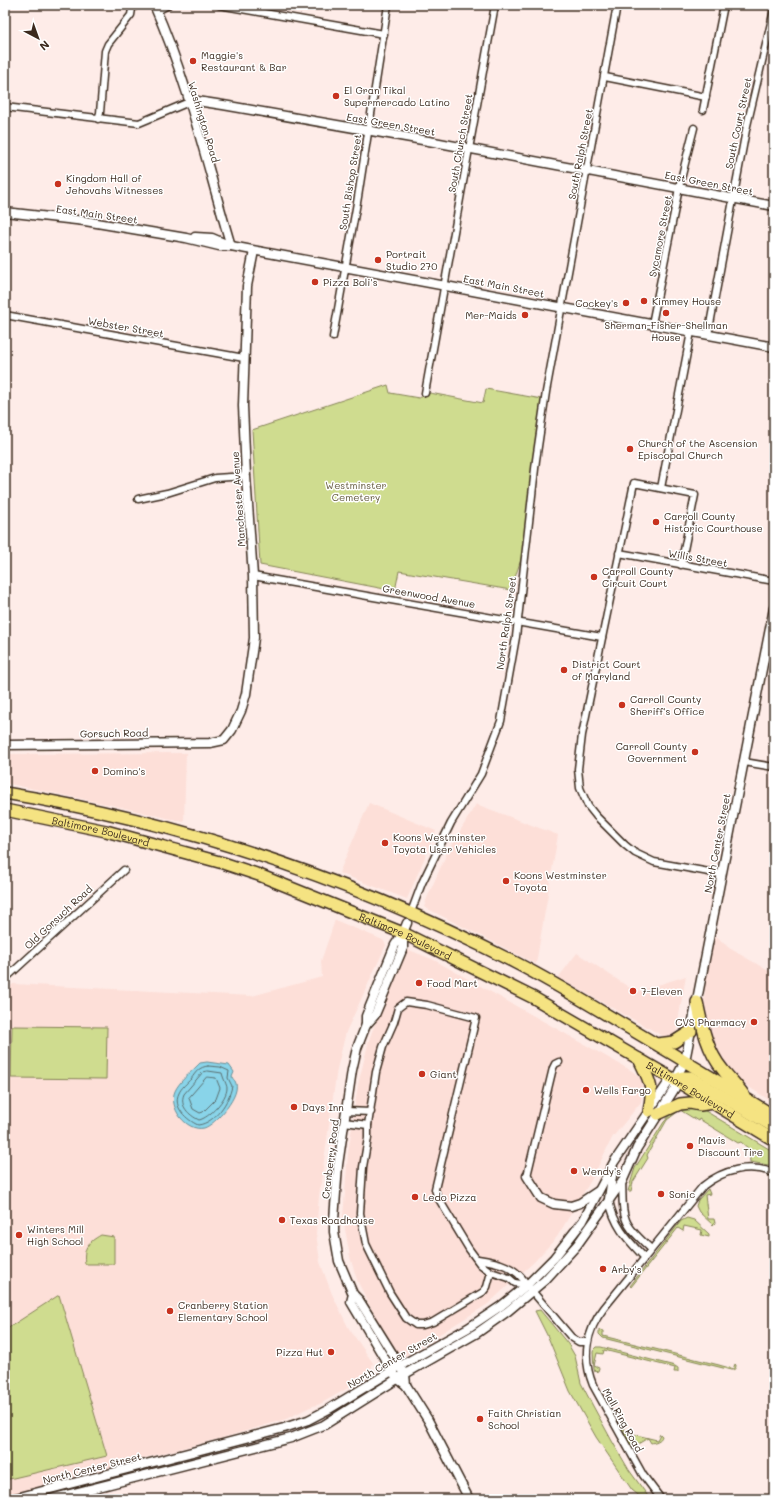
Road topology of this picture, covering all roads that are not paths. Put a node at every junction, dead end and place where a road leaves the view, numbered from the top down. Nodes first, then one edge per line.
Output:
1 (131, 5) edge
2 (168, 5) edge
3 (219, 5) edge
4 (388, 5) edge
5 (495, 5) edge
6 (618, 5) edge
7 (724, 5) edge
8 (155, 8) edge
9 (774, 10) edge
10 (384, 34) junction
11 (605, 77) junction
12 (706, 97) junction
13 (189, 102) junction
14 (5, 107) edge
15 (703, 110) dead end
16 (98, 119) junction
17 (694, 128) dead end
18 (368, 130) junction
19 (469, 149) junction
20 (587, 171) junction
21 (679, 188) junction
22 (733, 198) junction
23 (774, 206) edge
24 (5, 212) edge
25 (231, 246) junction
26 (254, 250) junction
27 (345, 267) junction
28 (445, 285) junction
29 (562, 307) junction
30 (5, 315) edge
31 (652, 324) junction
32 (691, 332) junction
33 (708, 335) junction
34 (333, 337) dead end
35 (774, 347) edge
36 (244, 358) junction
37 (425, 393) dead end
38 (246, 476) junction
39 (662, 488) junction
40 (138, 499) dead end
41 (619, 553) junction
42 (681, 564) junction
43 (253, 576) junction
44 (774, 582) edge
45 (774, 608) edge
46 (518, 622) junction
47 (602, 637) junction
48 (224, 740) joint
49 (5, 745) edge
50 (744, 762) junction
51 (774, 767) edge
52 (5, 793) edge
53 (5, 810) edge
54 (124, 870) dead end
55 (720, 874) junction
56 (407, 923) junction
57 (5, 980) edge
58 (697, 1002) junction
59 (691, 1031) junction
60 (657, 1044) junction
61 (638, 1059) junction
62 (685, 1061) junction
63 (559, 1062) dead end
64 (675, 1080) junction
65 (746, 1098) junction
66 (712, 1103) junction
67 (346, 1111) junction
68 (370, 1112) junction
69 (653, 1113) junction
70 (774, 1116) edge
71 (344, 1122) junction
72 (368, 1125) junction
73 (774, 1127) edge
74 (774, 1140) edge
75 (614, 1162) junction
76 (774, 1173) edge
77 (527, 1176) joint
78 (622, 1182) junction
79 (600, 1189) junction
80 (609, 1200) junction
81 (651, 1249) junction
82 (644, 1257) junction
83 (478, 1259) junction
84 (491, 1272) junction
85 (530, 1288) junction
86 (353, 1294) junction
87 (587, 1342) junction
88 (400, 1366) junction
89 (392, 1371) junction
90 (405, 1374) junction
91 (398, 1380) junction
92 (406, 1385) junction
93 (12, 1499) edge
94 (52, 1499) edge
95 (469, 1499) edge
96 (661, 1499) edge

1 - 16 street
2 - 8 street
3 - 10 street
4 - 10 street, South Bishop Street
5 - 19 street, South Church Street
6 - 11 street, South Ralph Street
7 - 12 street
8 - 13 street, Washington Road
9 - 22 street, South Court Street
10 - 18 street, South Bishop Street
11 - 12 street
11 - 20 street, South Ralph Street
12 - 15 street
13 - 16 street, East Green Street
13 - 18 street, East Green Street
13 - 25 street, Washington Road
14 - 16 street, East Green Street
17 - 21 street, Sycamore Street
18 - 19 street, East Green Street
18 - 27 street, South Bishop Street
19 - 20 street, East Green Street
19 - 28 street, South Church Street
20 - 21 street, East Green Street
20 - 29 street, South Ralph Street
21 - 22 street, East Green Street
21 - 31 street, Sycamore Street
22 - 23 street, East Green Street
22 - 33 street, South Court Street
24 - 25 street, East Main Street
25 - 26 street, East Main Street
26 - 27 street, East Main Street
26 - 36 street, Manchester Avenue
27 - 28 street, East Main Street
27 - 34 street, South Bishop Street
28 - 29 street, East Main Street
28 - 37 street, South Church Street
29 - 31 street, East Main Street
29 - 46 street, North Ralph Street
30 - 36 street, Webster Street
31 - 32 street, East Main Street
32 - 33 street, East Main Street
32 - 39 street
33 - 35 street, East Main Street
36 - 38 street, Manchester Avenue
38 - 40 street
38 - 43 street, Manchester Avenue
39 - 41 street
39 - 42 street
41 - 42 street, Willis Street
41 - 47 street
42 - 44 street, Willis Street
43 - 46 street, Greenwood Avenue
43 - 48 street, Manchester Avenue
45 - 50 street, North Center Street
46 - 47 street, Greenwood Avenue
46 - 56 street, North Ralph Street
47 - 55 street
48 - 49 street, Gorsuch Road
50 - 51 street
50 - 55 street, North Center Street
52 - 56 highway, Baltimore Boulevard
53 - 56 highway, Baltimore Boulevard
54 - 57 street, Old Gorsuch Road
55 - 58 street, North Center Street
56 - 60 highway, Baltimore Boulevard
56 - 61 highway, Baltimore Boulevard
56 - 67 street, Cranberry Road
58 - 59 street, North Center Street
58 - 65 highway
59 - 60 highway
59 - 62 street, North Center Street
60 - 62 highway, Baltimore Boulevard
61 - 64 highway, Baltimore Boulevard
61 - 69 highway
62 - 64 street, North Center Street
62 - 65 highway, Baltimore Boulevard
63 - 77 street
64 - 66 highway, Baltimore Boulevard
64 - 69 street, North Center Street
64 - 73 highway
65 - 70 highway, Baltimore Boulevard
66 - 69 highway
66 - 74 highway, Baltimore Boulevard
67 - 68 street
67 - 71 street, Cranberry Road
68 - 72 street
68 - 83 street
69 - 75 street, North Center Street
69 - 78 street, North Center Street
71 - 72 street
71 - 86 street, Cranberry Road
72 - 84 street
75 - 79 street, North Center Street
75 - 80 street
76 - 81 street, Mall Ring Road
77 - 79 street
78 - 80 street, North Center Street
78 - 81 street
79 - 85 street, North Center Street
80 - 82 street
80 - 85 street, North Center Street
81 - 82 street, Mall Ring Road
82 - 87 street, Mall Ring Road
83 - 84 street
83 - 85 street
84 - 85 street
85 - 87 street
85 - 88 street, North Center Street
85 - 90 street, North Center Street
86 - 88 street, Cranberry Road
86 - 89 street, Cranberry Road
87 - 96 street, Mall Ring Road
88 - 89 street, North Center Street
88 - 90 street, Cranberry Road
89 - 91 street, Cranberry Road
89 - 93 street, North Center Street
90 - 91 street, North Center Street
90 - 92 street, Cranberry Road
91 - 92 street, Cranberry Road
91 - 94 street, North Center Street
92 - 95 street, Cranberry Road

